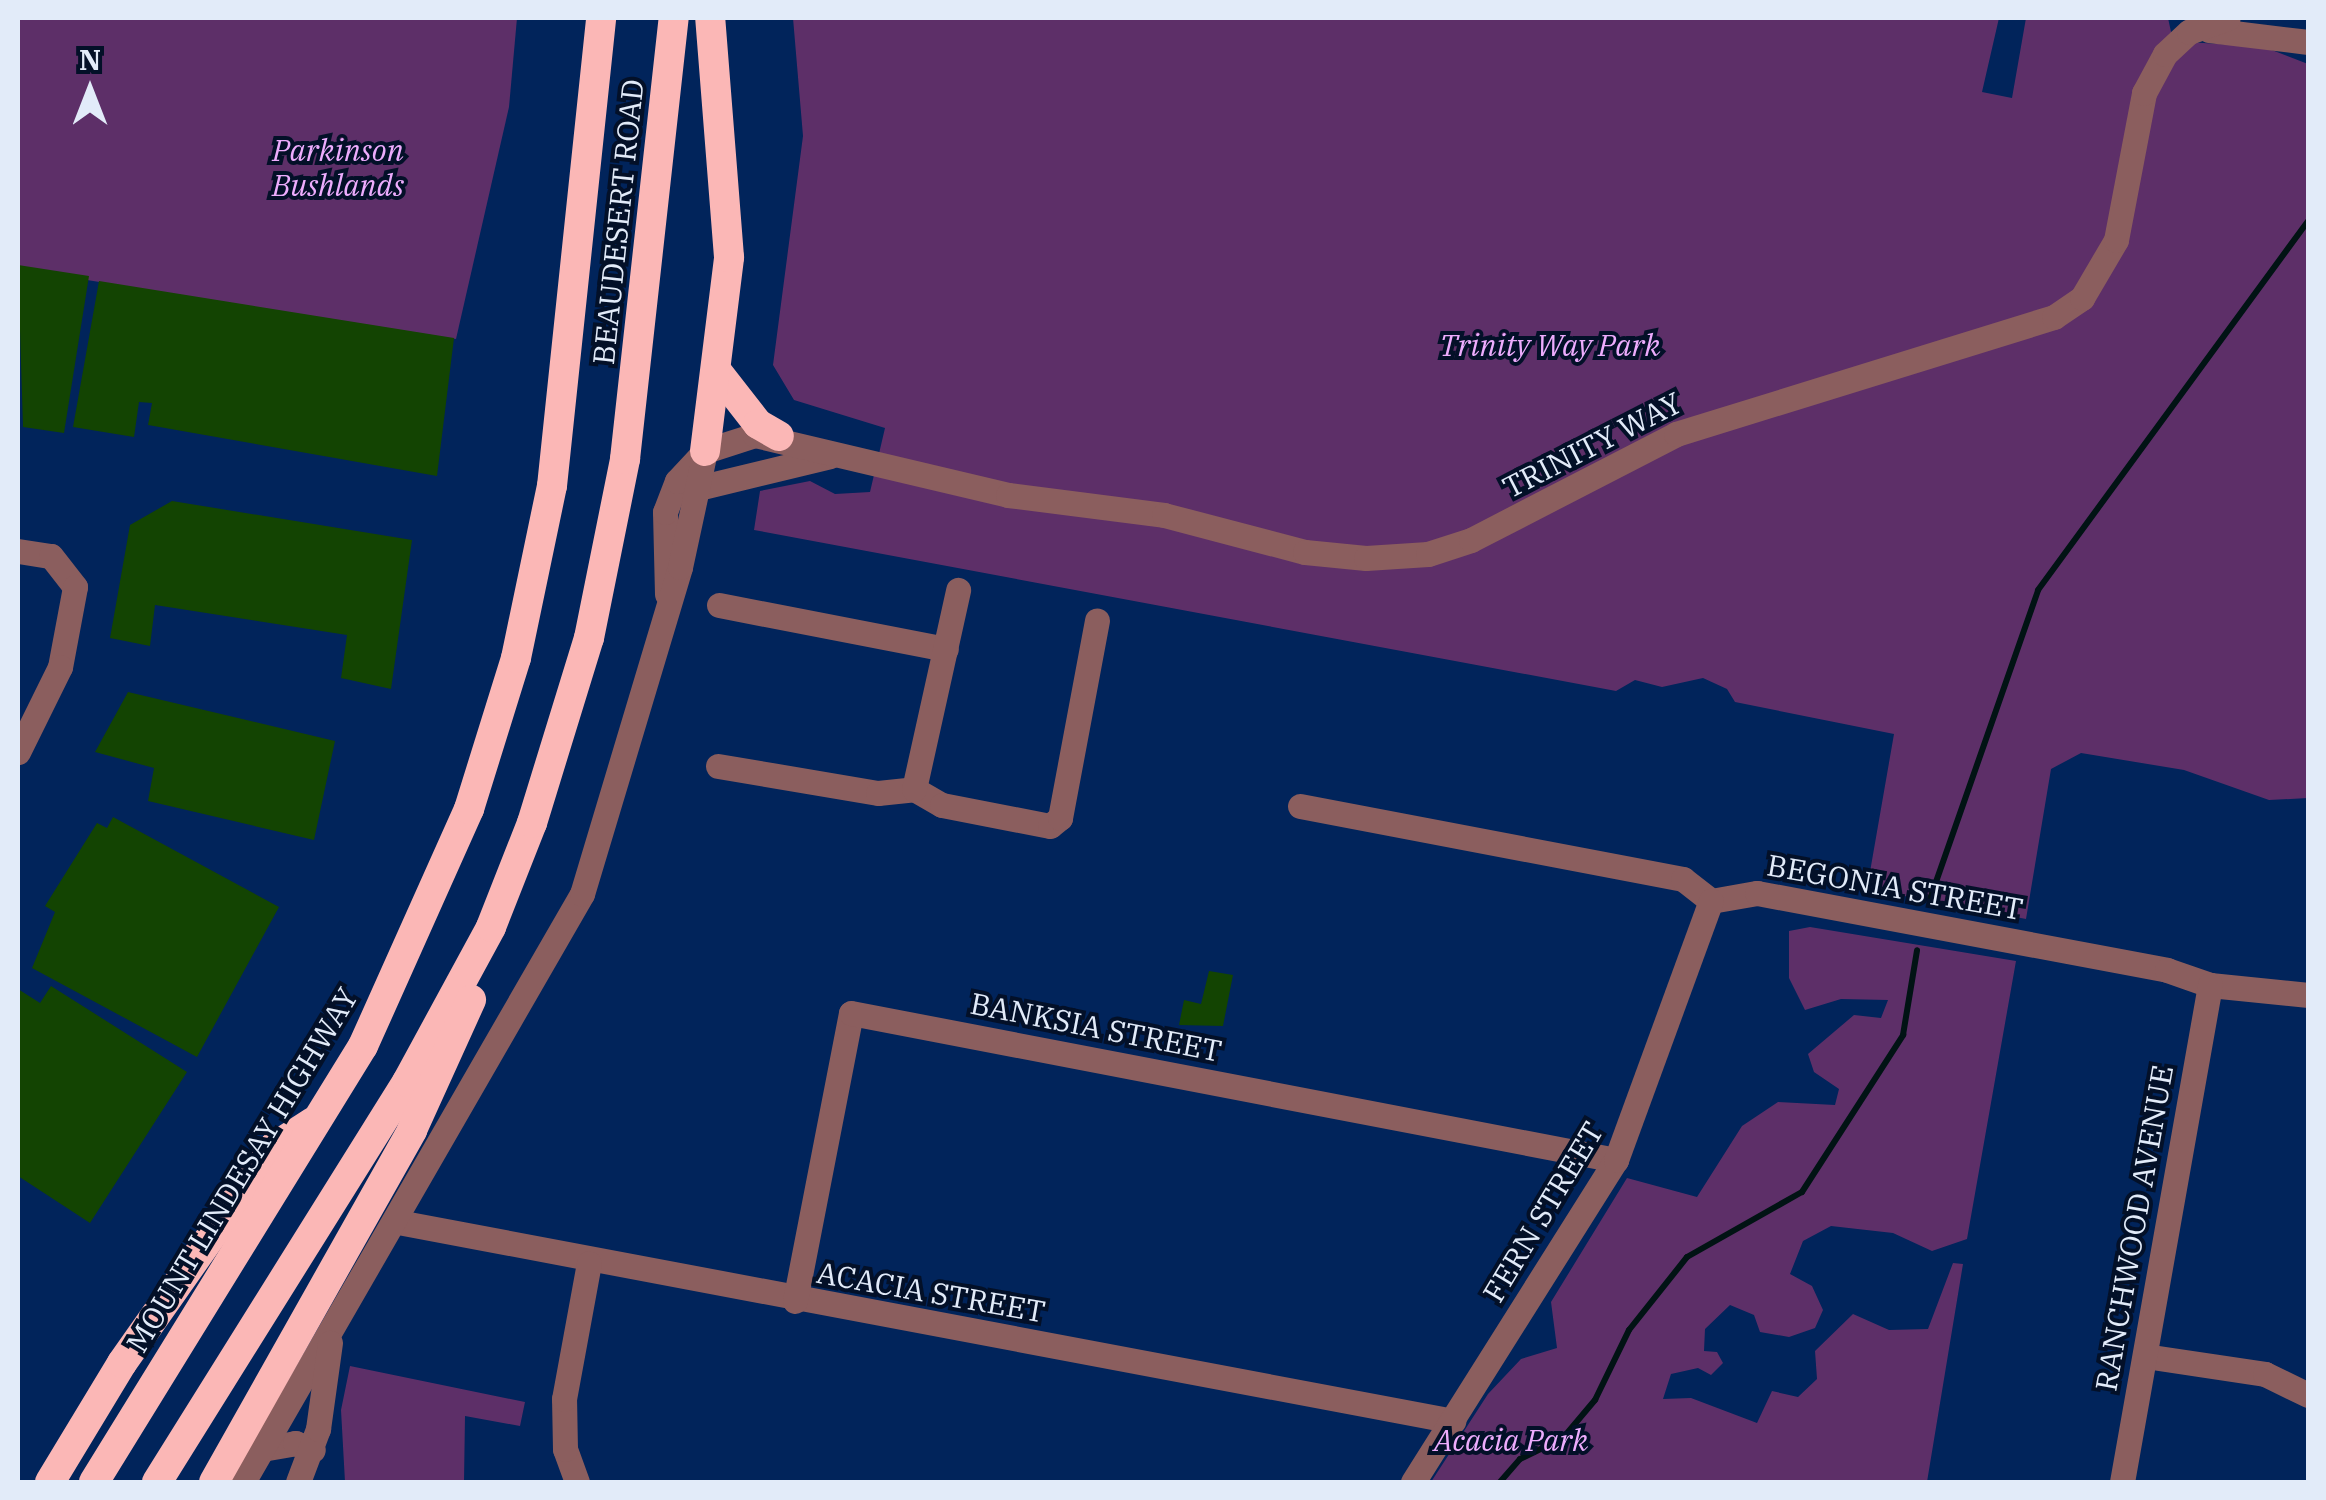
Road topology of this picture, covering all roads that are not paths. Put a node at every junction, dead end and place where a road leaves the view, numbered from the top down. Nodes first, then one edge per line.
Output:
1 (601, 18) edge
2 (674, 18) edge
3 (710, 18) edge
4 (2228, 18) edge
5 (2187, 24) edge
6 (2308, 42) edge
7 (720, 374) junction
8 (560, 425) joint
9 (779, 436) junction
10 (705, 450) junction
11 (830, 456) junction
12 (698, 488) junction
13 (18, 550) edge
14 (958, 590) dead end
15 (667, 594) junction
16 (719, 605) dead end
17 (1098, 620) dead end
18 (946, 649) junction
19 (18, 752) edge
20 (718, 766) dead end
21 (914, 789) junction
22 (1300, 806) dead end
23 (1710, 901) junction
24 (490, 927) junction
25 (2210, 985) junction
26 (2308, 995) edge
27 (324, 1114) junction
28 (1616, 1160) junction
29 (398, 1222) junction
30 (589, 1263) junction
31 (795, 1301) junction
32 (331, 1338) junction
33 (2145, 1356) junction
34 (2308, 1395) edge
35 (1453, 1421) junction
36 (262, 1449) junction
37 (312, 1450) junction
38 (50, 1482) edge
39 (94, 1482) edge
40 (157, 1482) edge
41 (214, 1482) edge
42 (242, 1482) edge
43 (298, 1482) edge
44 (577, 1482) edge
45 (1413, 1482) edge
46 (2122, 1482) edge

1 - 8 highway, BEAUDESERT ROAD
2 - 24 highway, BEAUDESERT ROAD
3 - 7 highway
4 - 5 street, TRINITY WAY
5 - 6 street
5 - 11 street, TRINITY WAY
7 - 9 highway
7 - 10 highway
8 - 27 highway, MOUNT LINDESAY HIGHWAY
9 - 10 street, TRINITY WAY
9 - 11 street, TRINITY WAY
10 - 12 street
10 - 15 street
11 - 12 street, TRINITY WAY
12 - 15 street
13 - 19 street
14 - 18 street
15 - 29 street
16 - 18 street
17 - 21 street
18 - 21 street
20 - 21 street
22 - 23 street
23 - 25 street, BEGONIA STREET
23 - 28 street, FERN STREET
24 - 40 highway
24 - 41 highway
25 - 26 street, BEGONIA STREET
25 - 33 street, RANCHWOOD AVENUE
27 - 38 highway
27 - 39 highway, MOUNT LINDESAY HIGHWAY
28 - 31 street, BANKSIA STREET
28 - 35 street, FERN STREET
29 - 30 street, ACACIA STREET
29 - 32 street
30 - 31 street, ACACIA STREET
30 - 44 street
31 - 35 street, ACACIA STREET
32 - 36 street
32 - 37 street
33 - 34 street
33 - 46 street, RANCHWOOD AVENUE
35 - 45 street, FERN STREET
36 - 37 street
36 - 42 street
37 - 43 street

